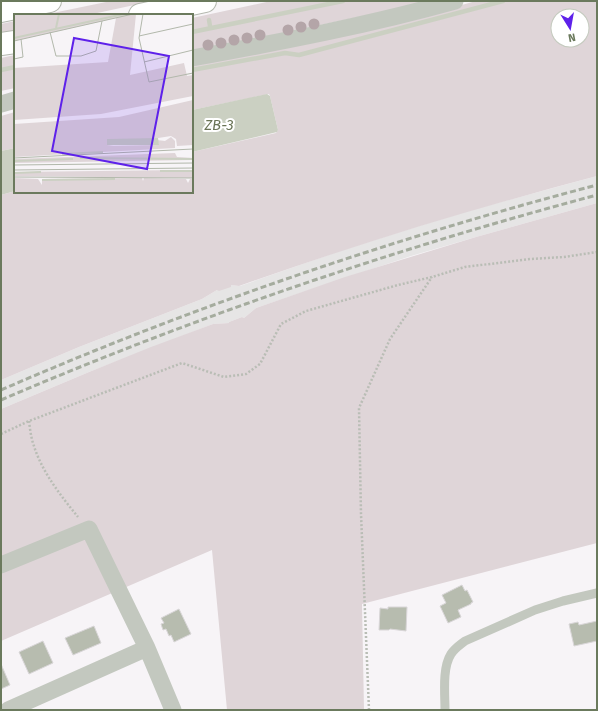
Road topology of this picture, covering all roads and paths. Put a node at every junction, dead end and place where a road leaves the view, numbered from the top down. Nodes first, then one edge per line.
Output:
1 (50, 1) edge
2 (205, 1) edge
3 (455, 1) edge
4 (1, 11) edge
5 (145, 14) edge
6 (14, 42) edge
7 (1, 44) edge
8 (193, 58) edge
9 (14, 100) edge
10 (1, 104) edge
11 (597, 252) edge
12 (432, 277) junction
13 (29, 421) junction
14 (1, 434) edge
15 (89, 529) junction
16 (1, 565) edge
17 (597, 593) edge
18 (147, 648) junction
19 (8, 710) edge
20 (173, 710) edge
21 (369, 710) edge
22 (445, 710) edge

1 - 4 highway
2 - 5 highway
3 - 8 street
6 - 7 highway
9 - 10 street
11 - 12 path
12 - 13 path
12 - 21 path
13 - 14 path
13 - 15 path
15 - 16 street
15 - 18 street
17 - 22 lane
18 - 19 street
18 - 20 street

